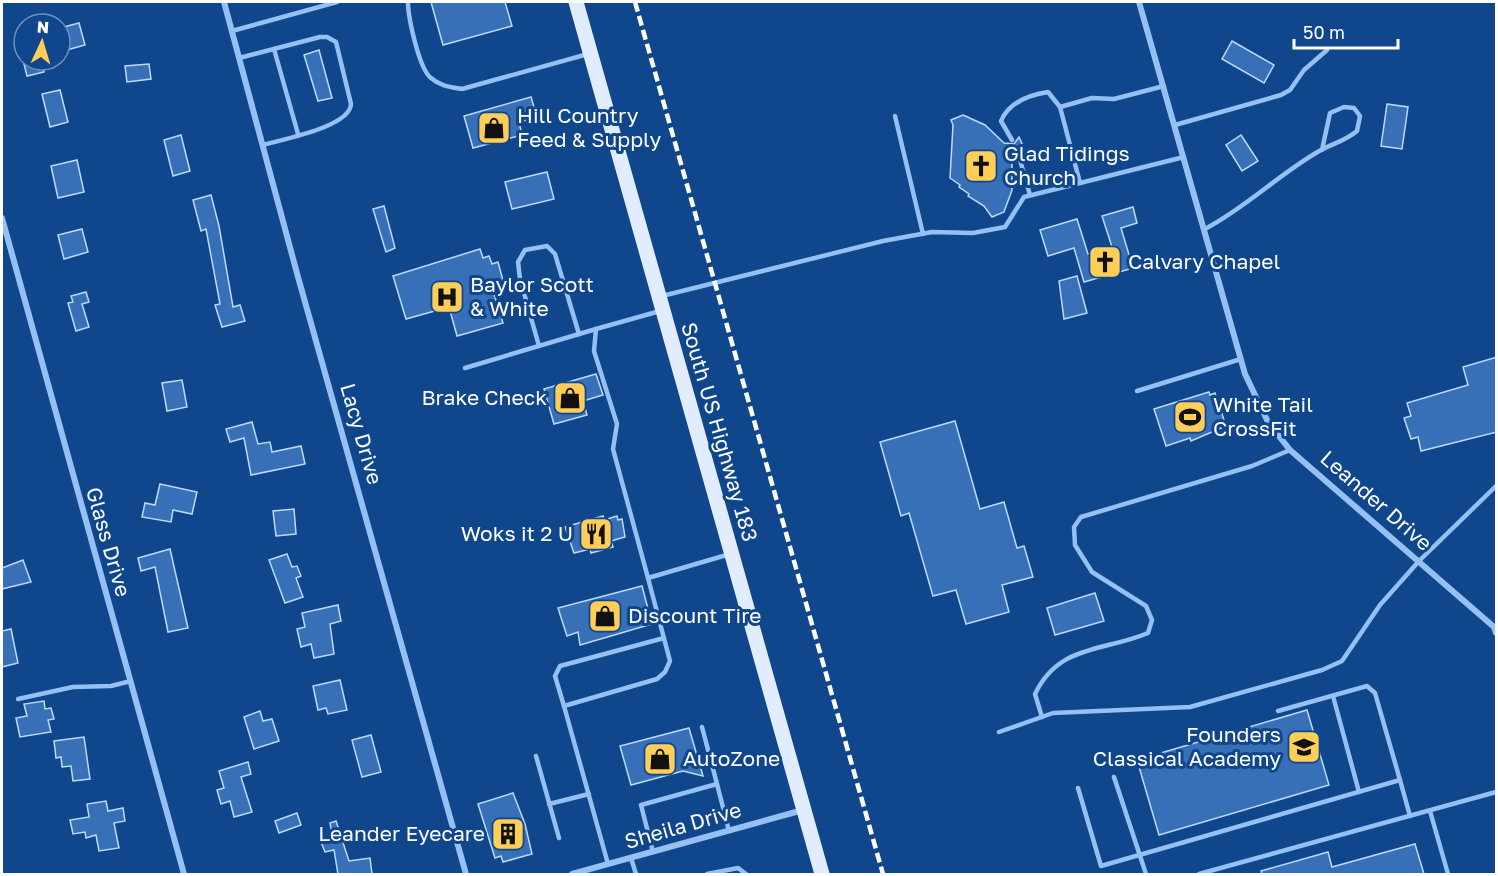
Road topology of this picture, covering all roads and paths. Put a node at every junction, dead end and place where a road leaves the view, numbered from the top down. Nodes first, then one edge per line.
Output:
1 (224, 2) edge
2 (337, 2) edge
3 (408, 2) edge
4 (576, 2) edge
5 (1139, 2) edge
6 (232, 31) junction
7 (274, 49) junction
8 (1327, 50) dead end
9 (591, 54) junction
10 (239, 58) junction
11 (1164, 86) junction
12 (1060, 108) junction
13 (895, 116) dead end
14 (1175, 125) junction
15 (298, 134) junction
16 (1012, 140) dead end
17 (263, 145) junction
18 (1322, 150) junction
19 (1184, 157) junction
20 (1020, 160) dead end
21 (1080, 183) junction
22 (1030, 195) junction
23 (2, 218) edge
24 (1205, 229) junction
25 (923, 234) junction
26 (661, 303) junction
27 (596, 329) junction
28 (579, 334) junction
29 (539, 346) junction
30 (1241, 359) junction
31 (465, 368) dead end
32 (1137, 391) dead end
33 (1290, 450) junction
34 (1497, 486) edge
35 (732, 553) junction
36 (1419, 561) junction
37 (648, 578) junction
38 (1497, 633) edge
39 (664, 638) junction
40 (130, 681) junction
41 (1332, 696) junction
42 (18, 699) dead end
43 (564, 706) junction
44 (1278, 711) dead end
45 (1042, 717) junction
46 (702, 727) dead end
47 (999, 732) dead end
48 (536, 756) dead end
49 (1114, 777) dead end
50 (1400, 780) junction
51 (717, 784) junction
52 (1078, 788) dead end
53 (1359, 792) junction
54 (1497, 792) edge
55 (589, 794) junction
56 (549, 804) junction
57 (804, 810) junction
58 (1430, 811) junction
59 (1410, 816) junction
60 (729, 831) junction
61 (559, 837) dead end
62 (652, 852) junction
63 (1139, 856) junction
64 (631, 858) junction
65 (608, 864) junction
66 (184, 874) edge
67 (466, 874) edge
68 (572, 874) edge
69 (636, 874) edge
70 (707, 874) edge
71 (746, 874) edge
72 (822, 874) edge
73 (1146, 874) edge
74 (1199, 874) edge
75 (1448, 874) edge

1 - 6 street, Lacy Drive
2 - 6 lane
3 - 9 lane
4 - 9 main road, South US Highway 183
5 - 11 street, Leander Drive
6 - 10 street, Lacy Drive
7 - 10 lane
7 - 15 lane
7 - 15 lane
8 - 14 lane
9 - 26 main road, South US Highway 183
10 - 17 street, Lacy Drive
11 - 12 lane
11 - 14 street, Leander Drive
12 - 16 lane
12 - 21 lane
13 - 25 lane
14 - 19 street, Leander Drive
15 - 17 lane
17 - 67 street, Lacy Drive
18 - 18 lane
18 - 24 lane
19 - 21 lane
19 - 24 street, Leander Drive
20 - 22 lane
21 - 22 lane
22 - 25 lane
23 - 40 street, Glass Drive
24 - 30 street, Leander Drive
25 - 26 lane
26 - 27 lane
26 - 35 main road, South US Highway 183
27 - 28 lane
27 - 37 lane
28 - 29 lane
28 - 29 lane
29 - 31 lane
30 - 32 lane
30 - 33 street, Leander Drive
33 - 36 street, Leander Drive
33 - 45 lane
34 - 36 lane
35 - 37 lane
35 - 57 main road, South US Highway 183
36 - 38 street, Leander Drive
36 - 45 lane
37 - 39 lane
39 - 43 lane
39 - 43 lane
40 - 42 lane
40 - 66 street, Glass Drive
41 - 44 lane
41 - 50 lane
41 - 53 lane
43 - 55 lane
45 - 47 lane
46 - 51 lane
48 - 56 lane
49 - 63 lane
50 - 53 lane
50 - 59 lane
51 - 60 lane
51 - 62 lane
52 - 63 lane
53 - 63 lane
54 - 58 lane
55 - 56 lane
55 - 65 lane
56 - 61 lane
57 - 60 street, Sheila Drive
57 - 72 main road, South US Highway 183
58 - 59 lane
58 - 75 lane
59 - 74 lane
60 - 62 street, Sheila Drive
62 - 64 street, Sheila Drive
63 - 73 lane
64 - 65 street, Sheila Drive
64 - 69 lane
65 - 68 street, Sheila Drive
70 - 71 lane

